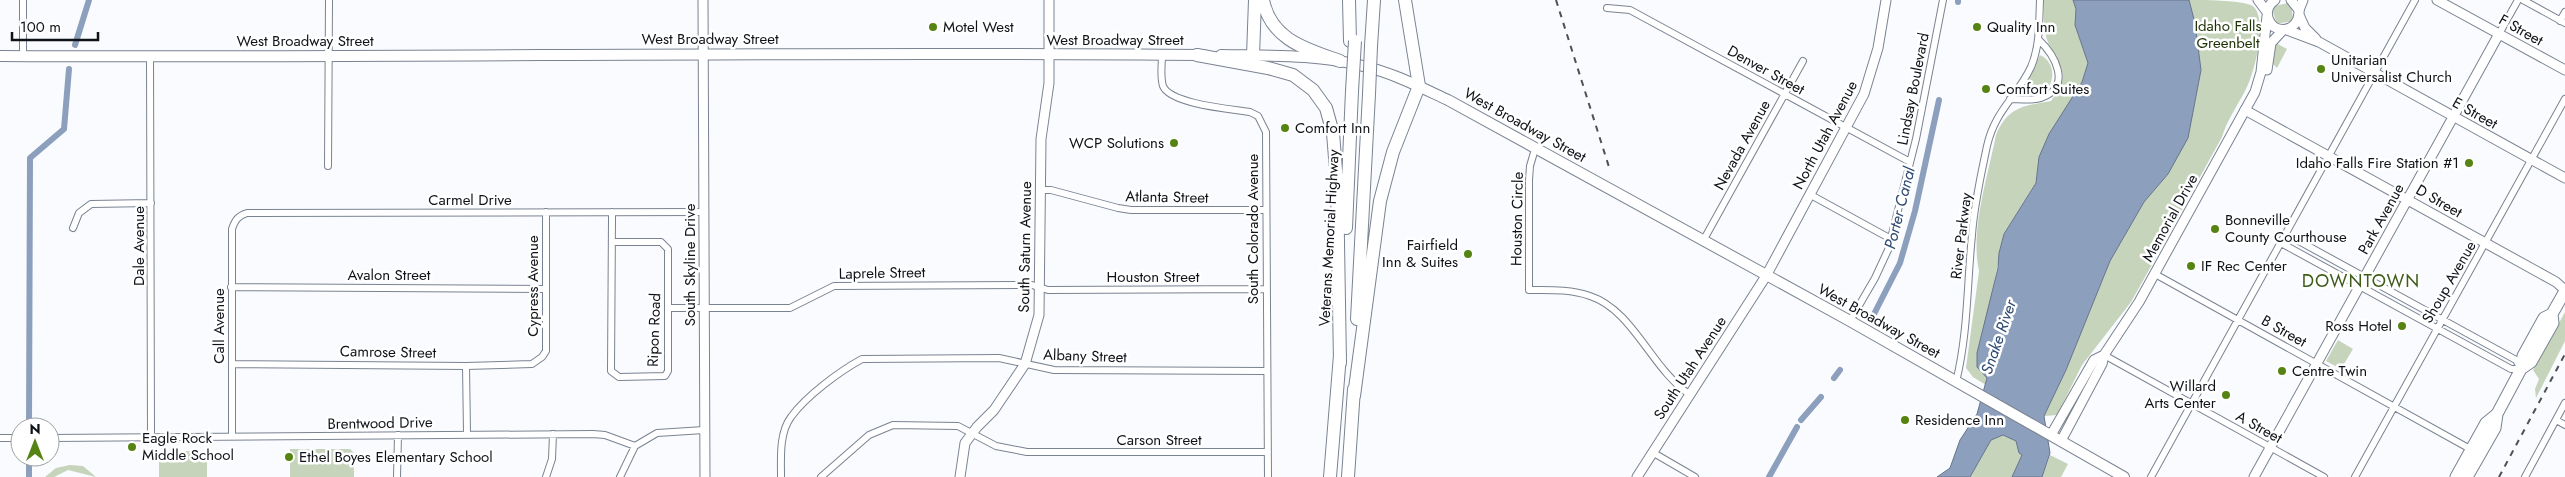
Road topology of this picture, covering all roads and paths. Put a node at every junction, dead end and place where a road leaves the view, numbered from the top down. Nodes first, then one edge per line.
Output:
1 (23, 0) edge
2 (329, 0) edge
3 (703, 0) edge
4 (1049, 0) edge
5 (1255, 0) edge
6 (1263, 0) edge
7 (1350, 0) edge
8 (1357, 0) edge
9 (1374, 0) edge
10 (1405, 0) edge
11 (1886, 0) edge
12 (1943, 0) edge
13 (2040, 0) edge
14 (2258, 0) edge
15 (2275, 0) edge
16 (2291, 0) edge
17 (2303, 0) edge
18 (2415, 0) edge
19 (2438, 0) edge
20 (2518, 0) edge
21 (2523, 0) edge
22 (1607, 8) dead end
23 (2565, 12) edge
24 (2299, 13) junction
25 (2267, 14) junction
26 (2563, 22) edge
27 (2285, 30) junction
28 (2499, 34) junction
29 (2038, 39) junction
30 (1353, 41) junction
31 (2319, 42) junction
32 (702, 53) junction
33 (150, 55) junction
34 (1162, 55) junction
35 (1197, 55) junction
36 (0, 56) edge
37 (23, 56) junction
38 (1049, 56) junction
39 (1252, 56) junction
40 (329, 57) junction
41 (1340, 61) junction
42 (1803, 61) dead end
43 (2565, 70) edge
44 (2375, 73) junction
45 (1419, 86) junction
46 (2256, 92) junction
47 (1785, 95) junction
48 (2010, 99) junction
49 (2565, 99) edge
50 (2245, 110) junction
51 (2453, 116) junction
52 (1846, 128) junction
53 (1536, 149) junction
54 (2329, 156) junction
55 (2532, 160) junction
56 (1910, 162) junction
57 (328, 166) dead end
58 (2565, 178) edge
59 (1040, 190) junction
60 (1809, 194) junction
61 (2408, 199) junction
62 (151, 203) junction
63 (1266, 210) junction
64 (546, 212) junction
65 (612, 212) junction
66 (703, 212) junction
67 (237, 218) joint
68 (73, 228) dead end
69 (2286, 234) junction
70 (1891, 239) junction
71 (1703, 241) junction
72 (612, 242) junction
73 (2281, 243) junction
74 (2486, 243) junction
75 (2155, 274) junction
76 (1766, 276) junction
77 (2365, 277) junction
78 (2359, 286) junction
79 (231, 287) junction
80 (1041, 288) junction
81 (1266, 288) junction
82 (546, 289) junction
83 (2565, 290) edge
84 (668, 308) junction
85 (704, 308) junction
86 (2237, 319) junction
87 (2443, 320) junction
88 (1850, 321) junction
89 (2437, 330) junction
90 (2104, 355) junction
91 (542, 358) joint
92 (1340, 363) junction
93 (2316, 363) junction
94 (232, 364) junction
95 (1025, 364) junction
96 (466, 366) junction
97 (2521, 369) junction
98 (1266, 371) junction
99 (1956, 382) junction
100 (1689, 394) junction
101 (1354, 396) junction
102 (2565, 403) edge
103 (2191, 404) junction
104 (2394, 406) junction
105 (2556, 420) junction
106 (2565, 425) edge
107 (704, 430) junction
108 (467, 433) junction
109 (972, 433) junction
110 (553, 434) junction
111 (2048, 434) junction
112 (398, 435) junction
113 (151, 436) junction
114 (232, 436) junction
115 (60, 438) edge
116 (2061, 441) junction
117 (635, 446) junction
118 (2270, 447) junction
119 (1268, 452) junction
120 (1652, 452) junction
121 (2476, 452) junction
122 (2113, 473) edge
123 (398, 477) edge
124 (546, 477) edge
125 (620, 477) edge
126 (705, 477) edge
127 (781, 477) edge
128 (822, 477) edge
129 (960, 477) edge
130 (1268, 477) edge
131 (1330, 477) edge
132 (1348, 477) edge
133 (1637, 477) edge
134 (1695, 477) edge
135 (2124, 477) edge
136 (2151, 477) edge
137 (2254, 477) edge
138 (2324, 477) edge
139 (2355, 477) edge
140 (2456, 477) edge
141 (2467, 477) edge
142 (2524, 477) edge

1 - 37 street
2 - 40 street
3 - 32 street, South Skyline Drive
4 - 38 street, South Saturn Avenue
5 - 39 highway
6 - 41 highway
7 - 30 highway
8 - 30 highway, Veterans Memorial Highway
9 - 101 highway, Veterans Memorial Highway, bridge
10 - 45 highway
11 - 52 street, North Utah Avenue
12 - 56 street, Lindsay Boulevard
13 - 29 street, River Parkway
14 - 25 street
15 - 25 street
16 - 24 street, E Street
17 - 24 street
18 - 44 street
19 - 28 street, F Street
20 - 28 street, Park Avenue
21 - 26 street
22 - 47 street, Denver Street
23 - 26 street
24 - 27 street, Memorial Drive
24 - 31 street, E Street
25 - 27 street
25 - 46 street, Memorial Drive
27 - 31 street, E Street
27 - 46 street, Memorial Drive
28 - 43 street, F Street
28 - 51 street, Park Avenue
29 - 48 street, River Parkway
29 - 48 street
30 - 92 highway, Veterans Memorial Highway, bridge
31 - 44 street, E Street
32 - 38 main road, West Broadway Street
32 - 40 main road, West Broadway Street
32 - 66 street, South Skyline Drive
33 - 37 main road, West Broadway Street
33 - 40 main road, West Broadway Street
33 - 62 street, Dale Avenue
34 - 35 main road, West Broadway Street
34 - 38 main road, West Broadway Street
34 - 63 street, South Colorado Avenue
35 - 39 main road, West Broadway Street
35 - 92 highway
36 - 37 main road, West Broadway Street
38 - 59 street, South Saturn Avenue
39 - 41 main road, West Broadway Street
40 - 57 street
41 - 45 main road, West Broadway Street
42 - 47 street, Nevada Avenue
44 - 51 street, E Street
44 - 54 street
45 - 53 main road, West Broadway Street
45 - 101 highway
46 - 50 street, Memorial Drive
47 - 52 street, Denver Street
47 - 71 street, Nevada Avenue
48 - 99 street, River Parkway
49 - 55 street, Shoup Avenue
50 - 54 street, D Street
50 - 75 street, Memorial Drive
51 - 55 street, E Street
51 - 61 street, Park Avenue
52 - 56 street, Denver Street
52 - 60 street, North Utah Avenue
53 - 71 main road, West Broadway Street
53 - 100 street, Houston Circle
54 - 61 street, D Street
54 - 69 street
55 - 58 street, E Street
55 - 74 street, Shoup Avenue
56 - 70 street, Lindsay Boulevard
59 - 63 street, Atlanta Street
59 - 80 street, South Saturn Avenue
60 - 70 street
60 - 76 street, North Utah Avenue
61 - 74 street, D Street
61 - 77 street, Park Avenue
62 - 68 street
62 - 113 street, Dale Avenue
63 - 81 street, South Colorado Avenue
64 - 65 street, Carmel Drive
64 - 67 street, Carmel Drive
64 - 82 street, Cypress Avenue
65 - 66 street, Carmel Drive
65 - 72 street, Ripon Road
66 - 85 street, South Skyline Drive
67 - 79 street, Call Avenue
69 - 73 street
69 - 77 street
70 - 88 street, Lindsay Boulevard
71 - 76 main road, West Broadway Street
72 - 84 street, Ripon Road
72 - 84 street, Ripon Road
73 - 78 street
73 - 86 street
74 - 83 street, D Street
74 - 87 street, Shoup Avenue
75 - 86 street, B Street
75 - 90 street, Memorial Drive
76 - 88 main road, West Broadway Street
76 - 100 street, South Utah Avenue
77 - 78 street, Park Avenue
77 - 87 street
78 - 89 street
78 - 93 street, Park Avenue
79 - 82 street, Avalon Street
79 - 94 street, Call Avenue
80 - 81 street, Houston Street
80 - 85 street, Laprele Street
80 - 95 street, South Saturn Avenue
81 - 98 street, South Colorado Avenue
82 - 91 street, Cypress Avenue
83 - 97 highway
84 - 85 street, Laprele Street
85 - 107 street, South Skyline Drive
86 - 93 street, B Street
86 - 103 street
87 - 89 street, Shoup Avenue
87 - 97 street
88 - 99 main road, West Broadway Street
89 - 97 street
89 - 104 street, Shoup Avenue
90 - 103 street, A Street
90 - 111 street, Memorial Drive
90 - 116 street, Memorial Drive
91 - 96 street, Camrose Street
92 - 131 highway, Veterans Memorial Highway
93 - 104 street, B Street
93 - 118 street, Park Avenue
94 - 96 street, Camrose Street
94 - 114 street, Call Avenue
95 - 98 street, Albany Street
95 - 109 street, South Saturn Avenue
95 - 127 street, Albany Street
96 - 108 street
97 - 121 highway
98 - 119 street, South Colorado Avenue
99 - 111 main road, West Broadway Street
100 - 120 street, South Utah Avenue
101 - 132 highway, Veterans Memorial Highway
102 - 105 street
103 - 118 street, A Street
103 - 136 street
104 - 121 street, B Street
104 - 139 street, Shoup Avenue
105 - 106 street
105 - 142 street
107 - 117 street
107 - 126 street, South Skyline Drive
108 - 110 street, Brentwood Drive
108 - 112 street, Brentwood Drive
109 - 119 street, Carson Street
109 - 128 street, Carson Street
109 - 129 street, South Saturn Avenue
110 - 117 street, Brentwood Drive
110 - 124 street
111 - 116 main road, West Broadway Street
112 - 114 street, Brentwood Drive
112 - 123 street
113 - 114 street, Brentwood Drive
113 - 115 street, Brentwood Drive
116 - 122 main road, West Broadway Street
117 - 125 street
118 - 137 street, Park Avenue
118 - 138 street, A Street
119 - 130 street, South Colorado Avenue
120 - 133 street, South Utah Avenue
120 - 134 street
121 - 140 highway
121 - 141 highway
122 - 135 main road, West Broadway Street

